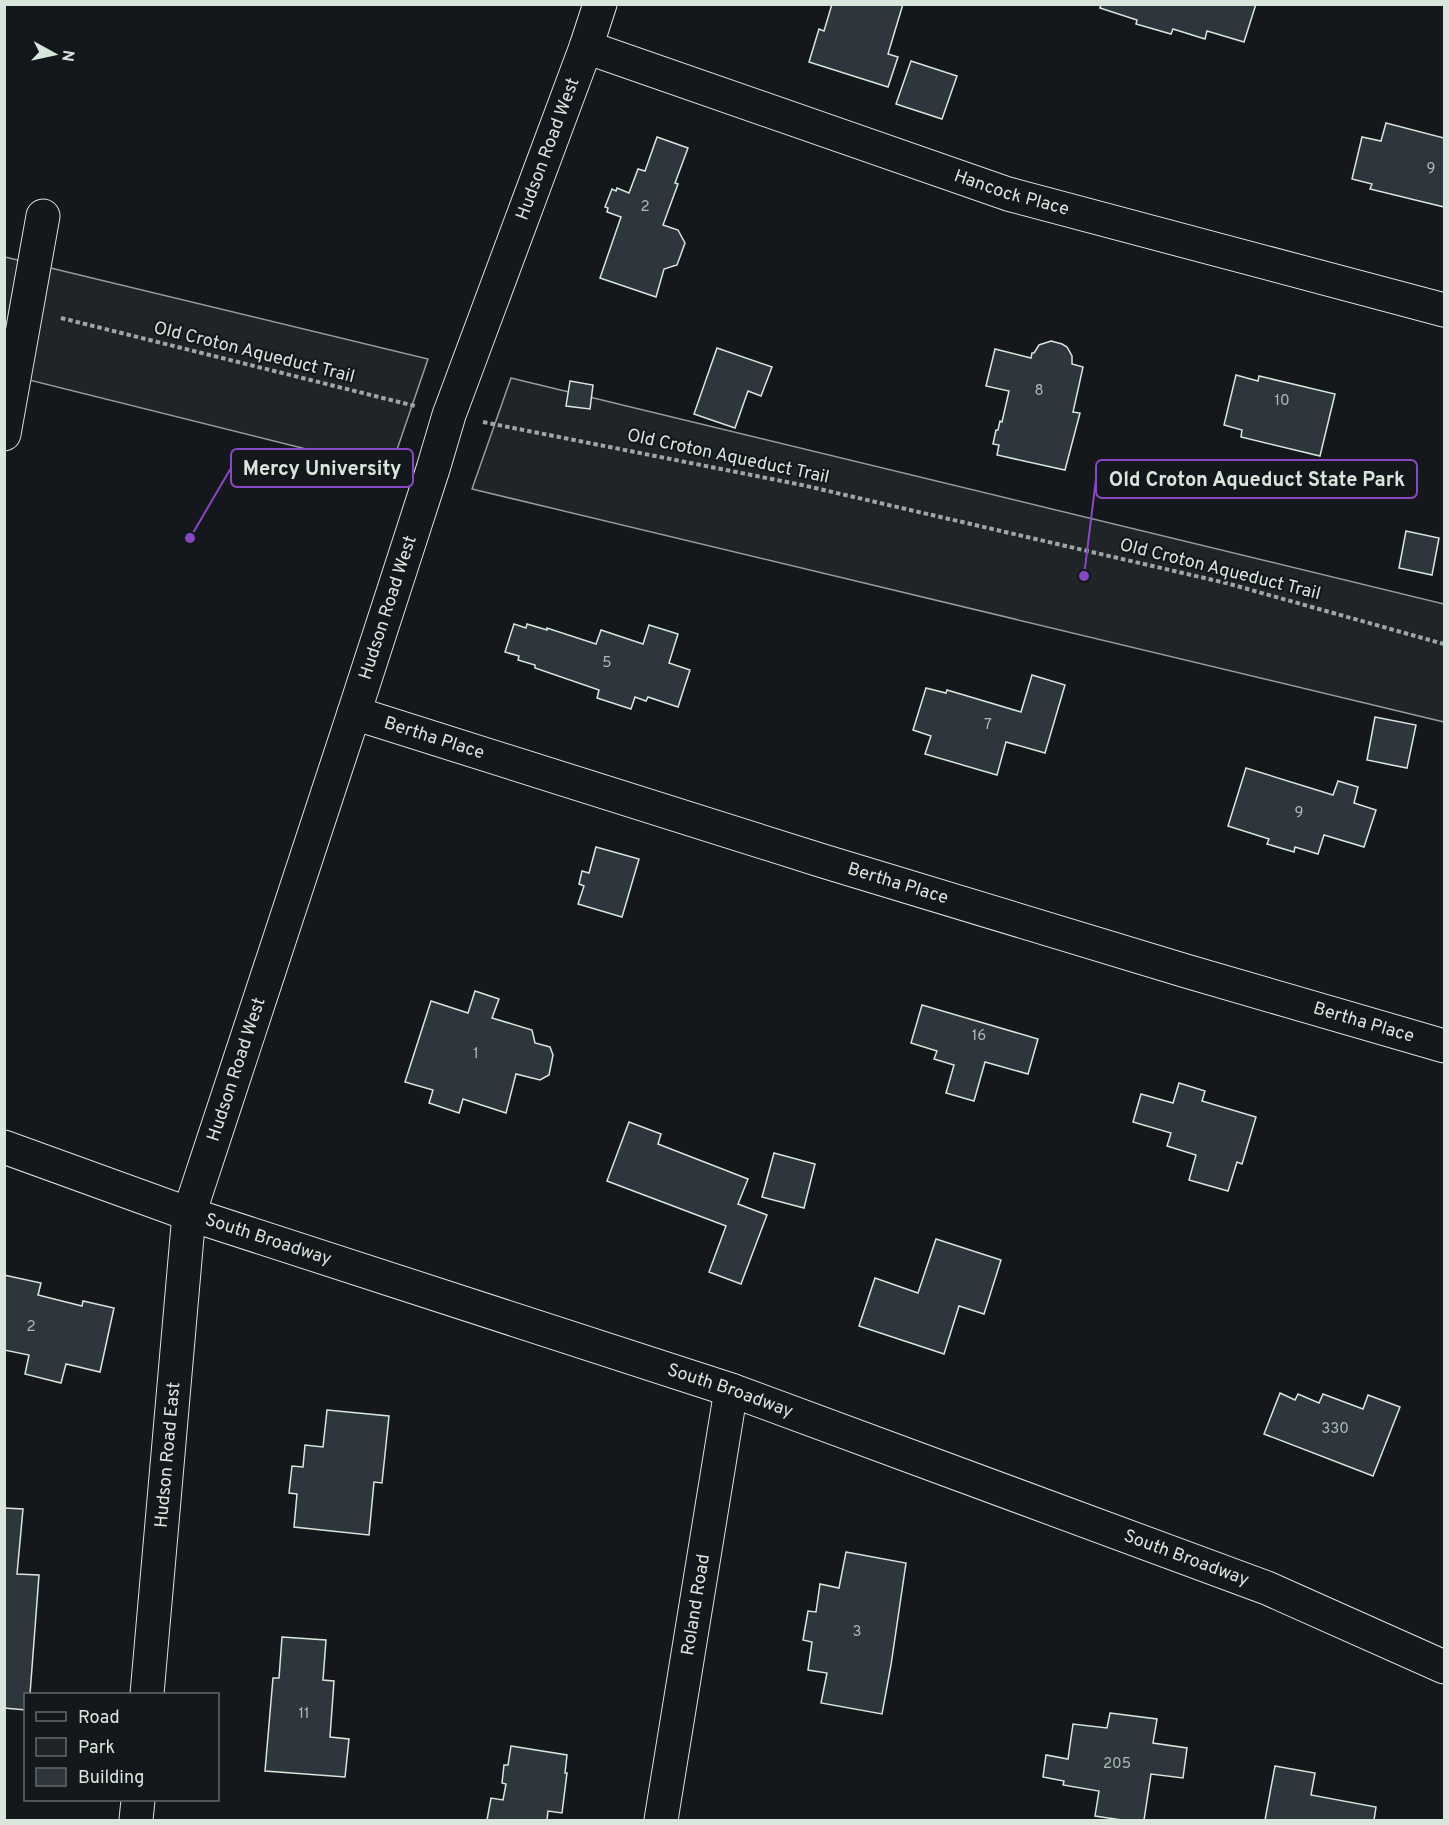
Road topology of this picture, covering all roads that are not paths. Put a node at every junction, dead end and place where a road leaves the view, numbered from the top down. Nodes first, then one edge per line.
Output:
1 (600, 4) edge
2 (586, 47) junction
3 (43, 216) dead end
4 (1444, 310) edge
5 (4, 434) edge
6 (354, 713) junction
7 (1444, 1046) edge
8 (4, 1147) edge
9 (189, 1214) junction
10 (731, 1390) junction
11 (1444, 1666) edge
12 (147, 1693) edge
13 (138, 1801) edge
14 (136, 1821) edge
15 (661, 1821) edge

1 - 2 street, Hudson Road West
2 - 4 street, Hancock Place
2 - 6 street, Hudson Road West
3 - 5 street
6 - 7 street, Bertha Place
6 - 9 street, Hudson Road West
8 - 9 street, South Broadway
9 - 10 street, South Broadway
9 - 12 street, Hudson Road East
10 - 11 street, South Broadway
10 - 15 street, Roland Road
13 - 14 street

